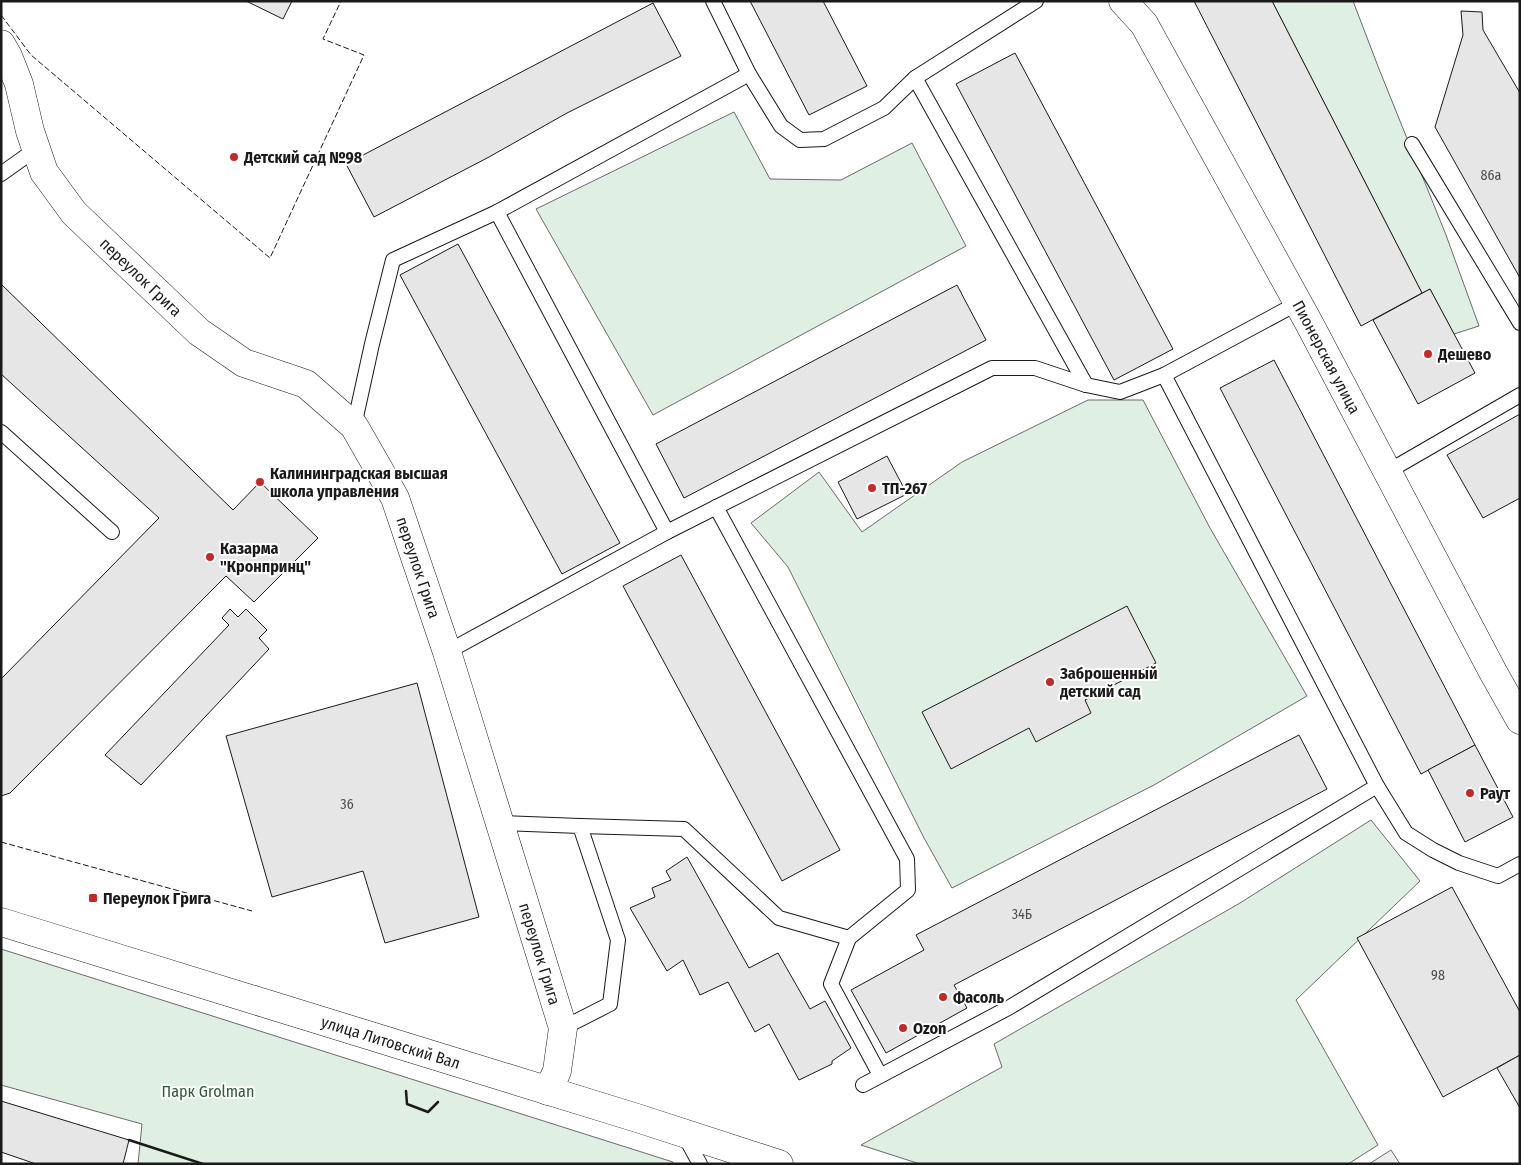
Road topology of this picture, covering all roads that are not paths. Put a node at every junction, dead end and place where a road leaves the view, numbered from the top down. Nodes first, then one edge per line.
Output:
1 (713, 1) edge
2 (1036, 1) edge
3 (1122, 1) edge
4 (1, 44) edge
5 (749, 74) junction
6 (915, 78) junction
7 (1412, 144) dead end
8 (36, 149) junction
9 (1, 174) edge
10 (497, 212) junction
11 (1298, 303) junction
12 (1520, 323) edge
13 (1164, 375) junction
14 (1086, 385) junction
15 (1520, 395) edge
16 (354, 426) junction
17 (1, 432) edge
18 (1387, 472) junction
19 (716, 507) junction
20 (112, 532) dead end
21 (667, 532) junction
22 (447, 652) junction
23 (1520, 720) edge
24 (1378, 786) junction
25 (499, 823) junction
26 (580, 826) junction
27 (1520, 864) edge
28 (1, 922) edge
29 (849, 938) junction
30 (563, 1028) junction
31 (880, 1075) junction
32 (863, 1085) dead end
33 (548, 1091) junction
34 (682, 1132) junction
35 (700, 1164) edge
36 (778, 1164) edge

1 - 5 lane
2 - 6 lane
3 - 11 street, Пионерская улица
4 - 8 street, переулок Грига
5 - 6 lane
5 - 10 lane
6 - 14 lane
7 - 12 lane
8 - 9 lane
8 - 16 street, переулок Грига
10 - 16 lane
10 - 21 lane
11 - 13 lane
11 - 18 street, Пионерская улица
13 - 14 lane
13 - 24 lane
14 - 19 lane
15 - 18 lane
16 - 22 street, переулок Грига
17 - 20 lane
18 - 23 street, Пионерская улица
19 - 21 lane
19 - 29 lane
21 - 22 lane
22 - 25 street, переулок Грига
24 - 27 lane
24 - 31 lane
25 - 26 lane
25 - 30 street, переулок Грига
26 - 29 lane
26 - 30 lane
28 - 33 street, улица Литовский Вал
29 - 31 lane
30 - 33 street, переулок Грига
31 - 32 lane
33 - 34 street, улица Литовский Вал
34 - 35 lane
34 - 36 street, улица Литовский Вал

